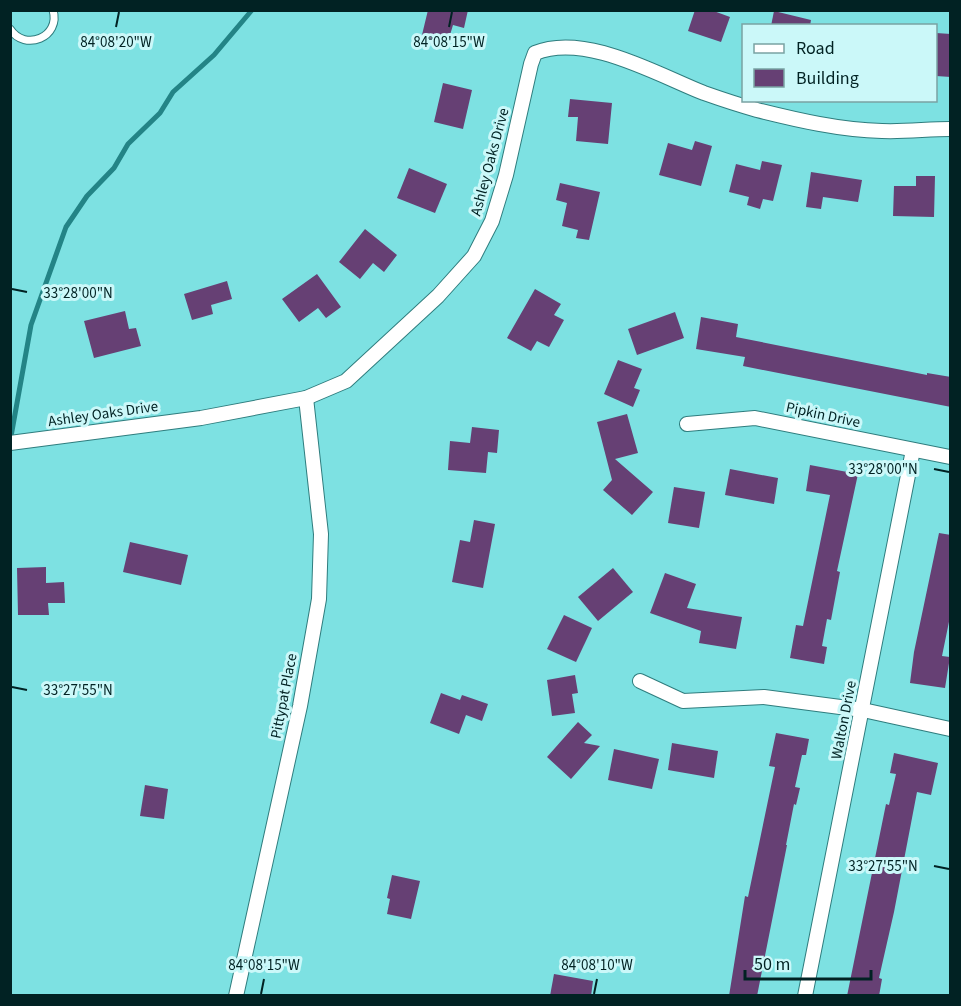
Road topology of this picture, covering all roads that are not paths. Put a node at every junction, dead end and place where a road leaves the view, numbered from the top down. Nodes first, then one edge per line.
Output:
1 (53, 10) edge
2 (10, 29) edge
3 (951, 129) edge
4 (306, 398) junction
5 (687, 424) dead end
6 (10, 443) edge
7 (913, 450) junction
8 (951, 457) edge
9 (640, 681) dead end
10 (863, 710) junction
11 (951, 729) edge
12 (236, 996) edge
13 (805, 996) edge

1 - 2 lane
3 - 4 street, Ashley Oaks Drive
4 - 6 street, Ashley Oaks Drive
4 - 12 street, Pittypat Place
5 - 7 street, Pipkin Drive
7 - 8 street, Pipkin Drive
7 - 10 street, Walton Drive
9 - 10 street
10 - 11 street
10 - 13 street, Walton Drive

